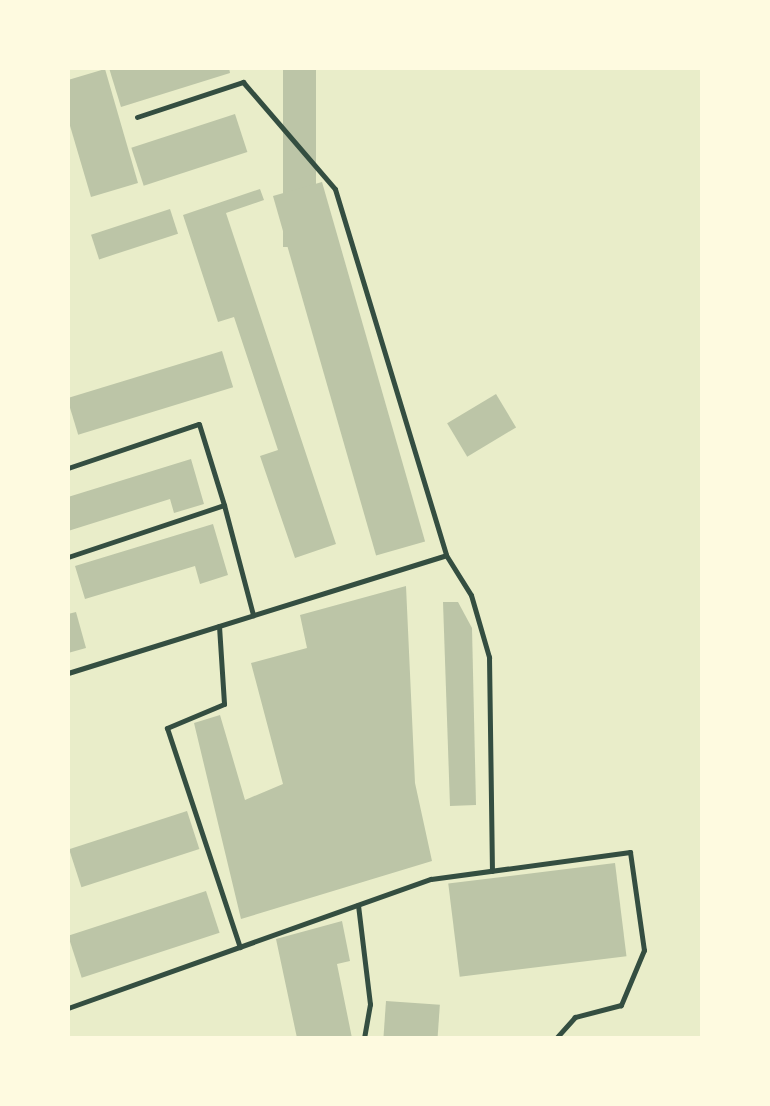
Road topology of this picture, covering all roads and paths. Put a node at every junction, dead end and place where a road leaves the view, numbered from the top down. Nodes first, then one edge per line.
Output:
1 (137, 117) dead end
2 (68, 468) edge
3 (224, 505) junction
4 (446, 555) junction
5 (68, 556) edge
6 (253, 615) junction
7 (219, 626) junction
8 (68, 673) edge
9 (492, 870) junction
10 (358, 905) junction
11 (240, 947) junction
12 (68, 1008) edge
13 (364, 1038) edge
14 (556, 1038) edge

1 - 4 lane
2 - 3 lane
3 - 5 lane
3 - 6 lane
4 - 6 lane
4 - 9 lane
6 - 7 lane
7 - 8 lane
7 - 11 lane
9 - 10 lane
9 - 14 lane
10 - 11 lane
10 - 13 lane
11 - 12 lane

